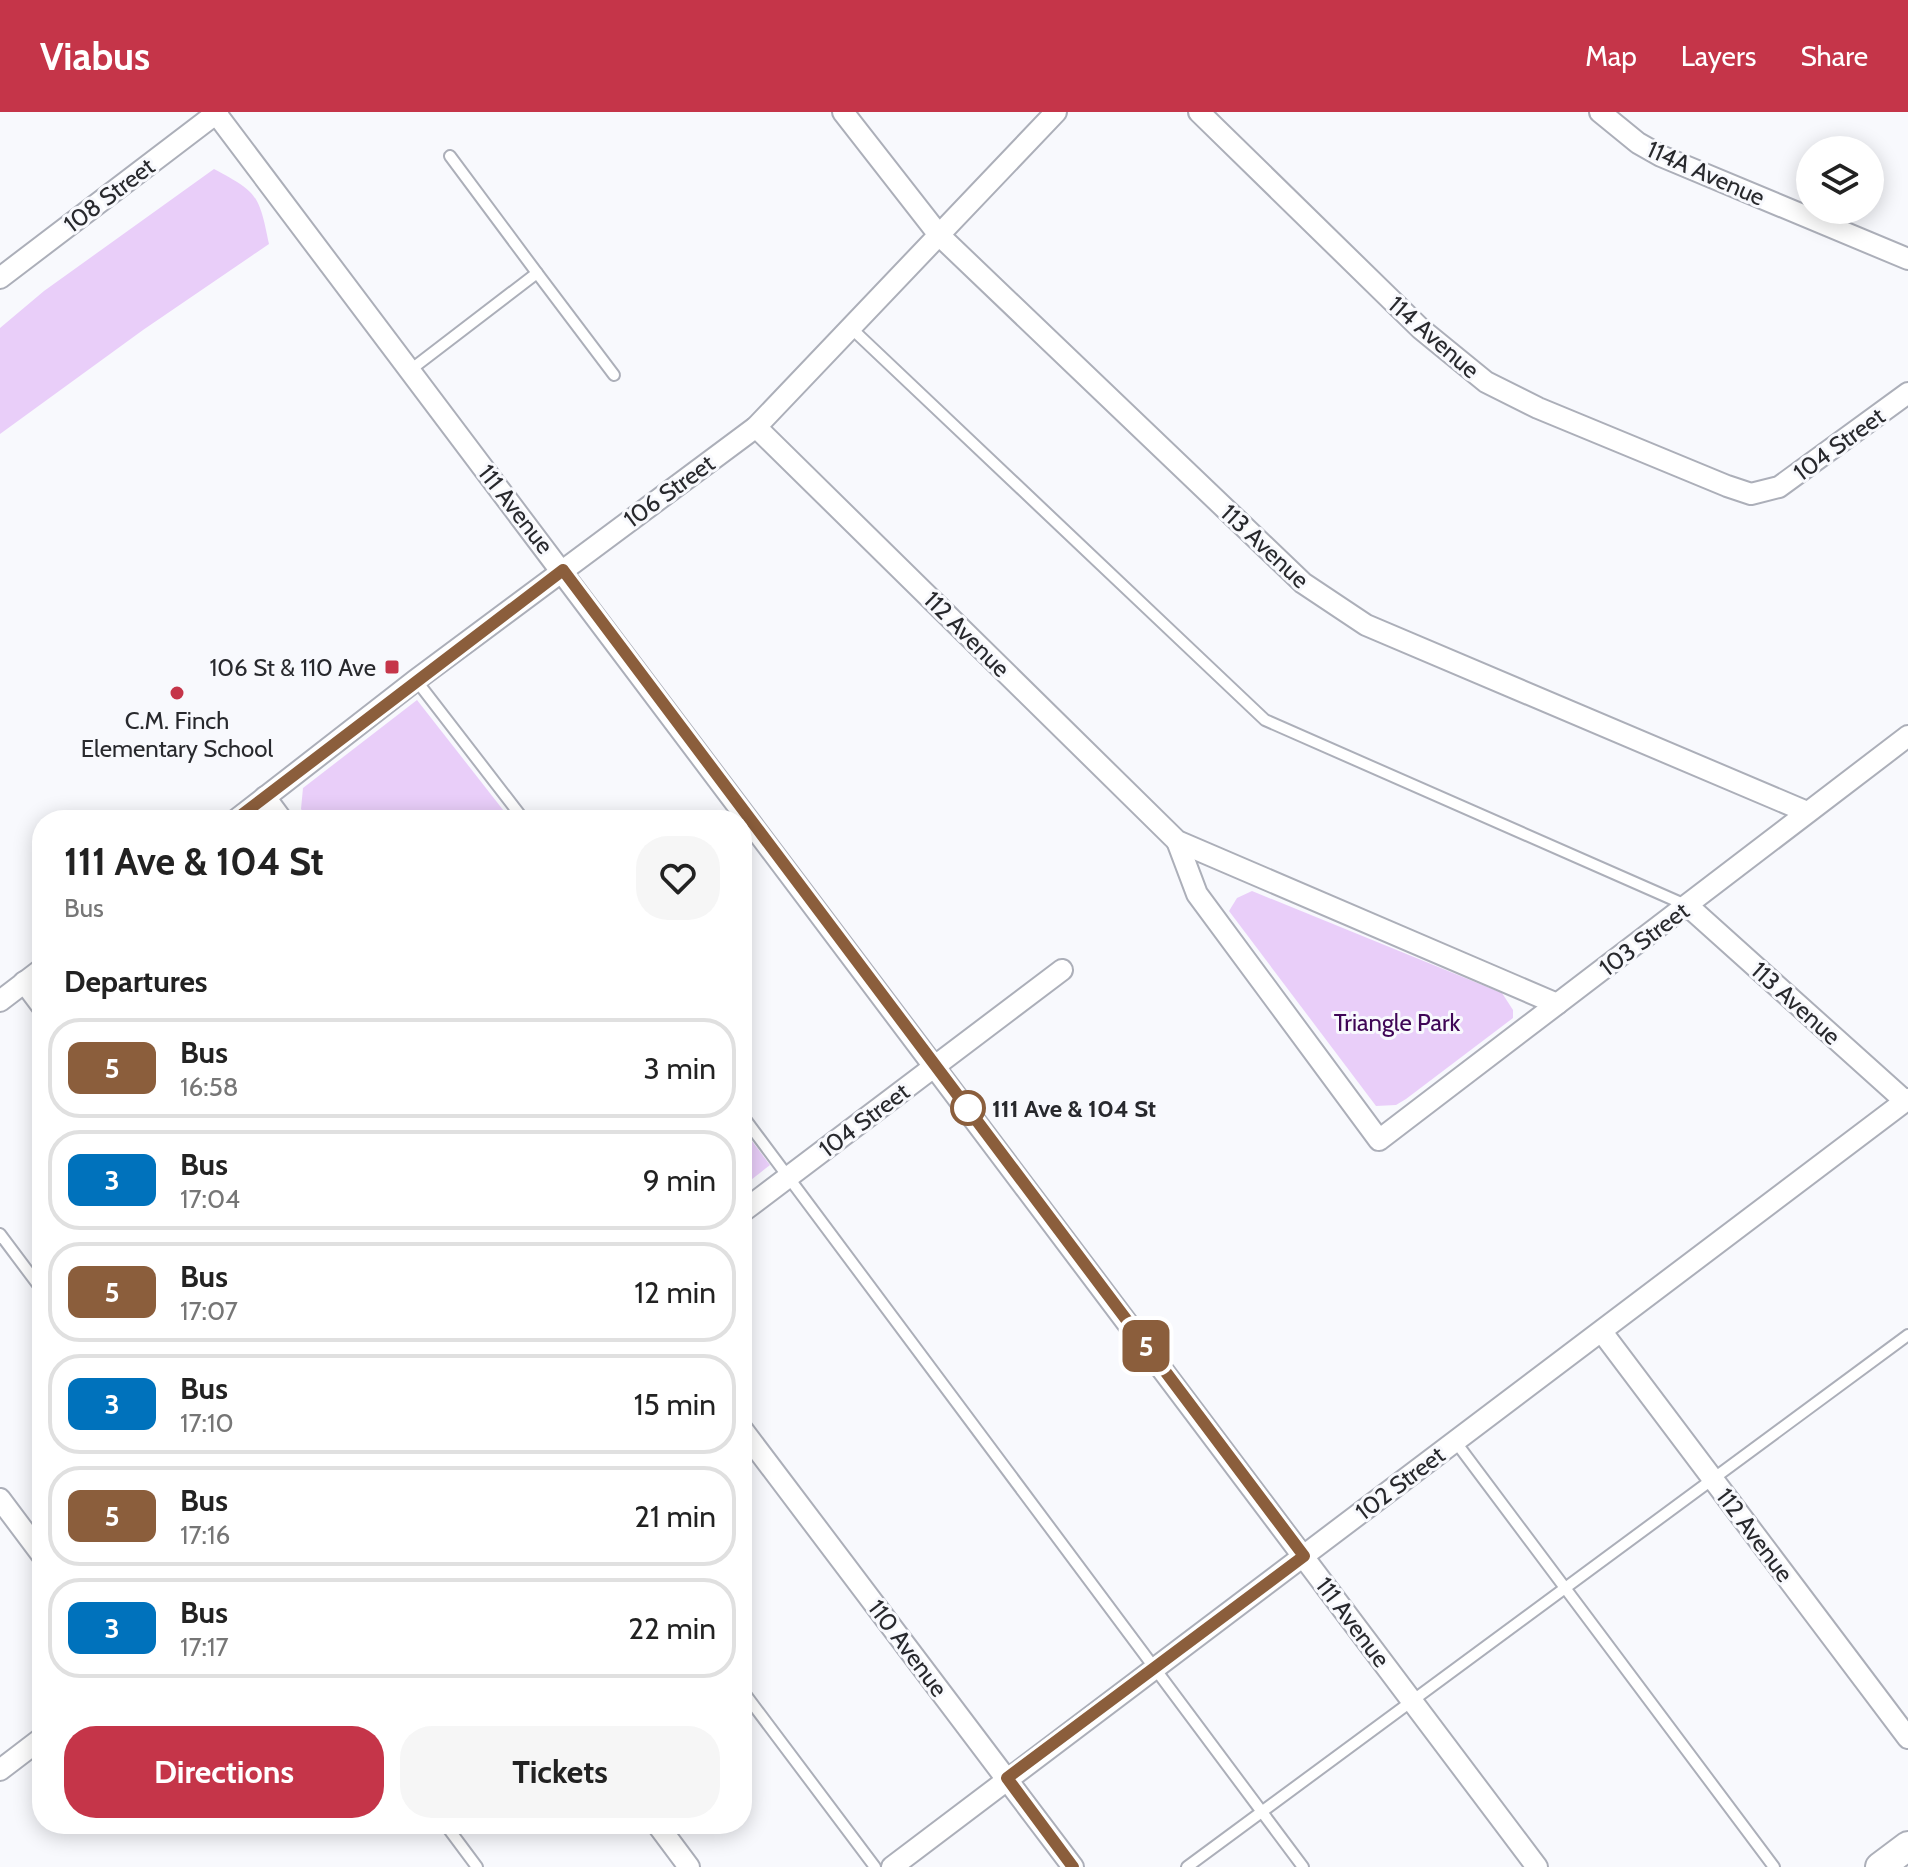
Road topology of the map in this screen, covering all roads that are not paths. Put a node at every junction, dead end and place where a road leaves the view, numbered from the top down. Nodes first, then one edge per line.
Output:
1 (216, 112) edge
2 (843, 112) edge
3 (1056, 112) edge
4 (1199, 112) edge
5 (1600, 112) edge
6 (450, 156) dead end
7 (939, 235) junction
8 (1908, 259) edge
9 (537, 273) junction
10 (0, 278) edge
11 (850, 327) junction
12 (409, 371) junction
13 (614, 375) dead end
14 (1908, 393) edge
15 (756, 427) junction
16 (1767, 492) joint
17 (563, 570) junction
18 (416, 680) junction
19 (1908, 736) edge
20 (265, 797) junction
21 (249, 810) edge
22 (275, 810) edge
23 (516, 810) edge
24 (743, 810) edge
25 (1807, 812) junction
26 (752, 821) edge
27 (1177, 841) junction
28 (1688, 906) junction
29 (1062, 970) dead end
30 (32, 976) edge
31 (24, 982) junction
32 (32, 993) edge
33 (0, 1001) edge
34 (1557, 1004) junction
35 (935, 1065) junction
36 (1906, 1100) edge
37 (752, 1128) edge
38 (1379, 1140) joint
39 (788, 1177) junction
40 (752, 1204) edge
41 (0, 1234) edge
42 (32, 1277) edge
43 (1602, 1332) junction
44 (1908, 1335) edge
45 (1455, 1441) junction
46 (752, 1442) edge
47 (1712, 1477) junction
48 (0, 1499) edge
49 (32, 1542) edge
50 (1304, 1556) junction
51 (1564, 1585) junction
52 (1154, 1668) junction
53 (1412, 1702) junction
54 (752, 1703) edge
55 (1908, 1738) edge
56 (32, 1746) edge
57 (0, 1770) edge
58 (1007, 1778) junction
59 (1261, 1812) junction
60 (452, 1834) edge
61 (664, 1834) edge
62 (1908, 1846) edge
63 (477, 1867) edge
64 (689, 1867) edge
65 (875, 1867) edge
66 (892, 1867) edge
67 (1073, 1867) edge
68 (1187, 1867) edge
69 (1303, 1867) edge
70 (1537, 1867) edge
71 (1774, 1867) edge
72 (1880, 1867) edge

1 - 10 street, 108 Street
1 - 12 street, 111 Avenue
2 - 7 street, 113 Avenue
3 - 7 street, 106 Street
4 - 16 street, 114 Avenue
5 - 8 street, 114A Avenue
6 - 9 lane
7 - 11 street, 106 Street
7 - 25 street, 113 Avenue
9 - 12 lane
9 - 13 lane
11 - 15 street, 106 Street
11 - 28 lane
12 - 17 street, 111 Avenue
14 - 16 street, 104 Street
15 - 17 street, 106 Street
15 - 27 street, 112 Avenue
17 - 18 street, 106 Street
17 - 24 street, 111 Avenue
18 - 20 street, 106 Street
18 - 23 lane
19 - 25 street, 103 Street
20 - 21 street, 106 Street
20 - 22 street
25 - 28 street, 103 Street
26 - 35 street, 111 Avenue
27 - 34 street, 112 Avenue
27 - 38 street, 112 Avenue
28 - 34 street, 103 Street
28 - 36 street, 113 Avenue
29 - 35 street, 104 Street
30 - 31 street
31 - 32 street
31 - 33 street
34 - 38 street, 103 Street
35 - 39 street, 104 Street
35 - 50 street, 111 Avenue
36 - 43 street, 102 Street
37 - 39 lane
39 - 40 street, 104 Street
39 - 52 lane
41 - 42 lane
43 - 45 street, 102 Street
43 - 47 street, 112 Avenue
44 - 47 lane
45 - 50 street, 102 Street
45 - 51 lane
46 - 58 street, 110 Avenue
47 - 51 lane
47 - 55 street, 112 Avenue
48 - 49 street
50 - 52 street, 102 Street
50 - 53 street, 111 Avenue
51 - 53 lane
51 - 71 lane
52 - 58 street, 102 Street
52 - 59 lane
53 - 59 lane
53 - 70 street, 111 Avenue
54 - 65 lane
56 - 57 street
58 - 66 street, 102 Street
58 - 67 street, 110 Avenue
59 - 68 lane
59 - 69 lane
60 - 63 lane
61 - 64 street
62 - 72 main road

